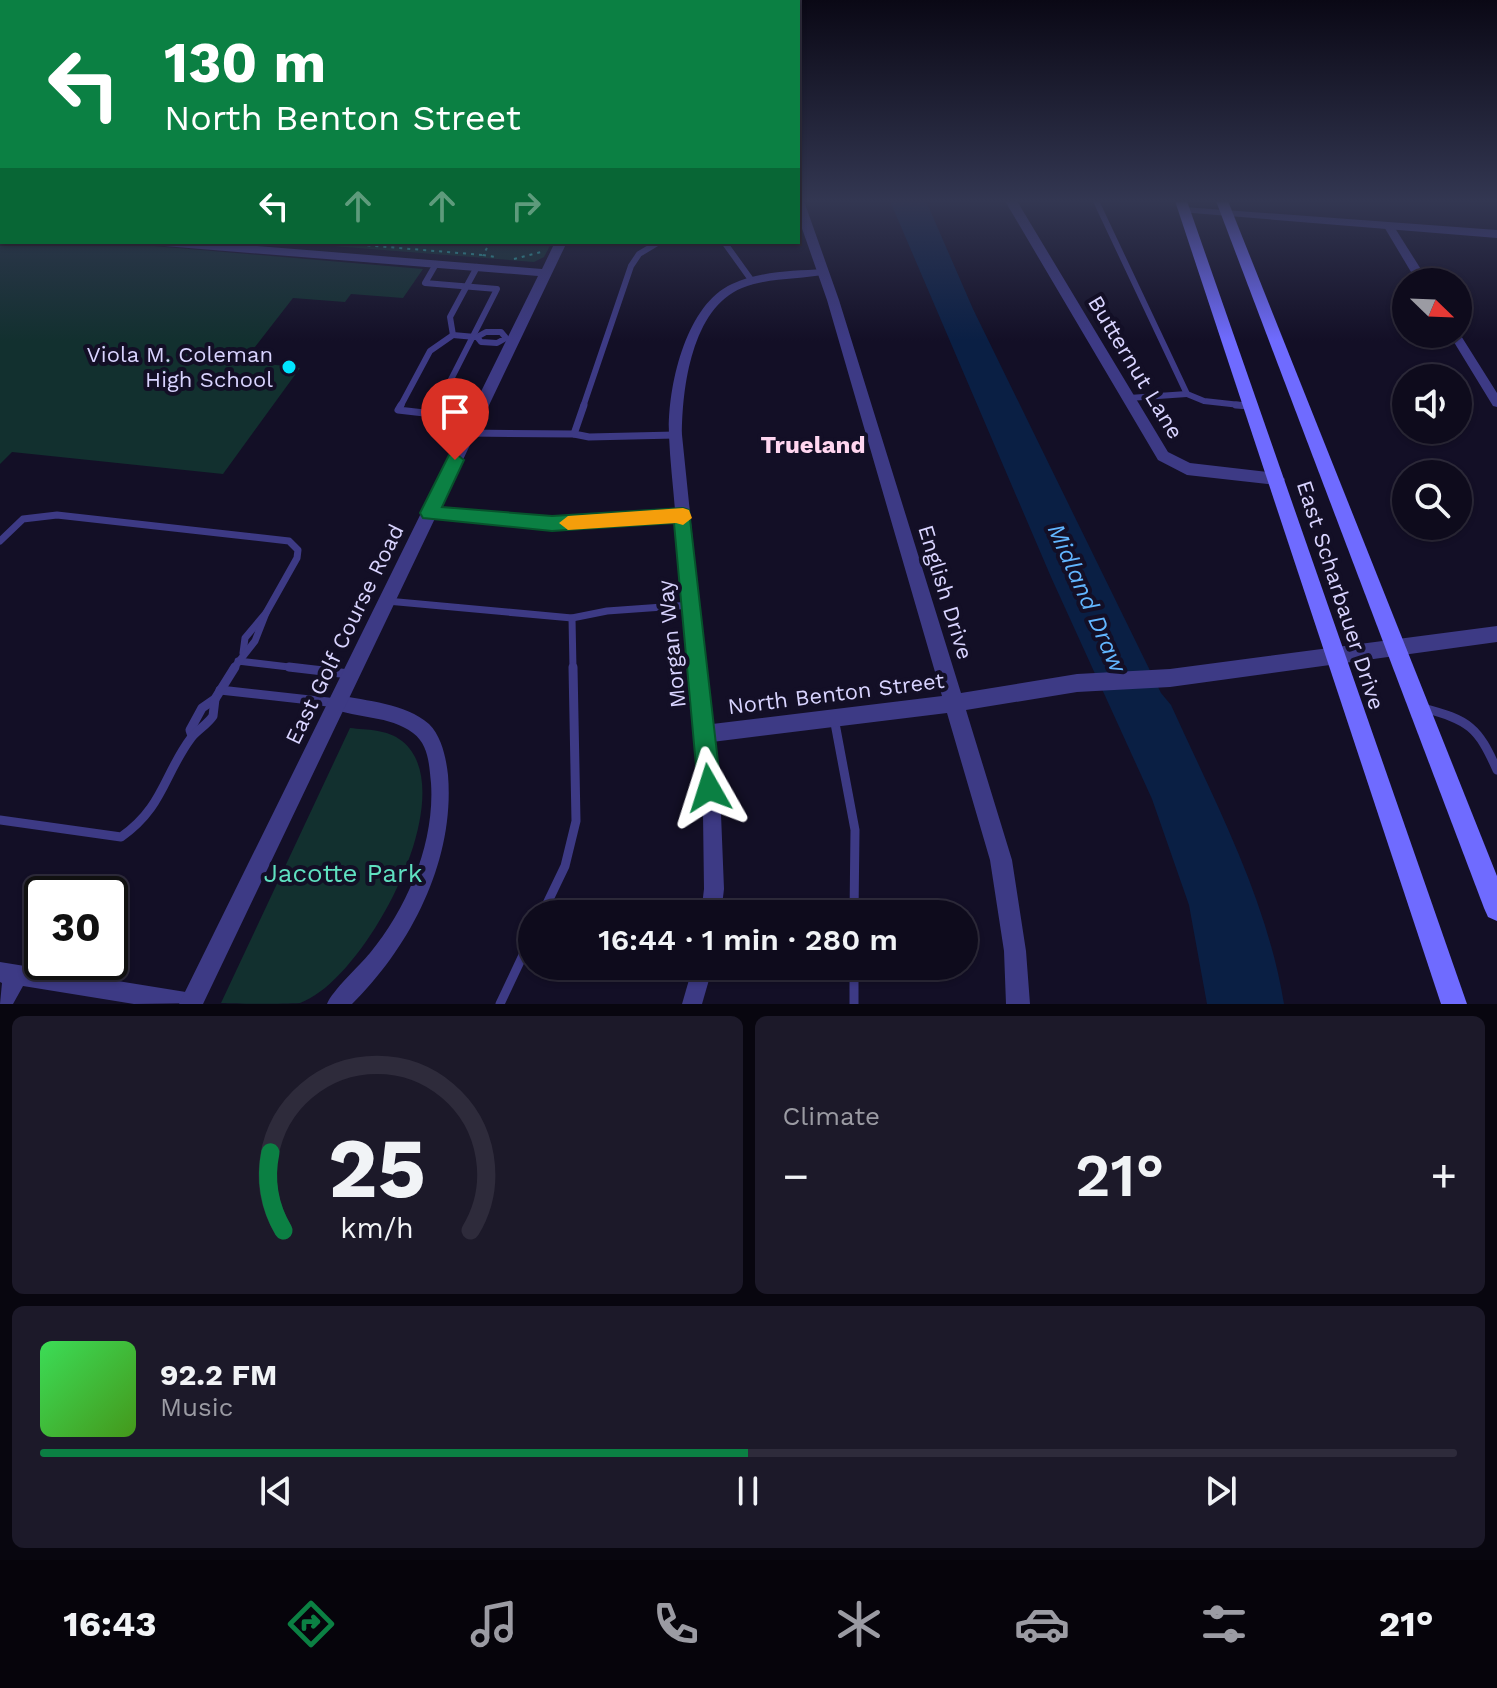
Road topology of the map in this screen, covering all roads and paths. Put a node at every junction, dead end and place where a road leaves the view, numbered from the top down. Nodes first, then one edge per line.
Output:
1 (249, 248) edge
2 (384, 248) edge
3 (487, 248) dead end
4 (547, 248) edge
5 (551, 248) edge
6 (649, 248) edge
7 (728, 248) edge
8 (814, 248) edge
9 (1039, 248) edge
10 (1118, 248) edge
11 (1197, 248) edge
12 (1241, 248) edge
13 (1402, 248) edge
14 (497, 257) dead end
15 (511, 259) dead end
16 (480, 261) junction
17 (436, 264) junction
18 (1414, 268) edge
19 (823, 272) junction
20 (546, 273) junction
21 (752, 281) junction
22 (467, 286) junction
23 (453, 335) junction
24 (474, 337) junction
25 (510, 338) junction
26 (1464, 348) edge
27 (1187, 394) junction
28 (1127, 398) junction
29 (1497, 403) edge
30 (1252, 407) junction
31 (433, 414) junction
32 (472, 425) junction
33 (574, 434) junction
34 (675, 435) junction
35 (1277, 479) junction
36 (430, 513) junction
37 (683, 515) junction
38 (0, 541) edge
39 (387, 601) junction
40 (691, 605) junction
41 (572, 618) junction
42 (1496, 635) edge
43 (1395, 647) junction
44 (1336, 655) junction
45 (240, 657) junction
46 (351, 674) junction
47 (218, 694) junction
48 (337, 703) junction
49 (956, 703) junction
50 (1418, 707) junction
51 (834, 717) junction
52 (704, 734) junction
53 (1497, 770) edge
54 (0, 820) edge
55 (549, 900) edge
56 (711, 900) edge
57 (854, 900) edge
58 (1497, 908) edge
59 (518, 966) edge
60 (9, 974) edge
61 (699, 980) edge
62 (854, 980) edge
63 (192, 1003) edge
64 (1, 1004) edge
65 (337, 1004) edge
66 (500, 1004) edge
67 (692, 1004) edge
68 (854, 1004) edge
69 (1018, 1004) edge
70 (1454, 1004) edge

1 - 17 street
2 - 16 path
3 - 16 path
4 - 15 path
5 - 20 street, East Golf Course Road
6 - 33 lane
7 - 21 lane
8 - 19 street, English Drive
9 - 28 street, Butternut Lane
10 - 27 lane
11 - 30 main road, East Scharbauer Drive
12 - 43 main road, East Scharbauer Drive
13 - 18 street
14 - 16 path
16 - 17 street
16 - 20 street
16 - 22 lane
17 - 22 lane
19 - 21 street, Morgan Way
19 - 49 street, English Drive
20 - 25 street, East Golf Course Road
21 - 34 street, Morgan Way
22 - 23 lane
22 - 24 lane
23 - 24 lane
23 - 31 lane
24 - 25 lane
24 - 31 lane
25 - 32 street, East Golf Course Road
26 - 29 street
27 - 28 lane
27 - 30 lane
28 - 35 street, Butternut Lane
30 - 35 main road, East Scharbauer Drive
31 - 32 lane
32 - 33 lane
32 - 36 street, East Golf Course Road
33 - 34 lane
34 - 37 street, Morgan Way
35 - 44 main road, East Scharbauer Drive
36 - 37 street
36 - 39 street, East Golf Course Road
37 - 40 street, Morgan Way
38 - 45 lane
39 - 41 lane
39 - 46 street, East Golf Course Road
40 - 41 lane
40 - 52 street, Morgan Way
41 - 55 lane
42 - 43 street, North Benton Street
43 - 44 street, North Benton Street
43 - 50 main road, East Scharbauer Drive
44 - 49 street, North Benton Street
44 - 70 main road, East Scharbauer Drive
45 - 46 lane
45 - 47 lane
46 - 48 street, East Golf Course Road
47 - 48 lane
47 - 54 lane
48 - 63 street, East Golf Course Road
48 - 65 street
49 - 51 street, North Benton Street
49 - 69 street, English Drive
50 - 53 lane
50 - 58 main road, East Scharbauer Drive
51 - 52 street, North Benton Street
51 - 57 lane
52 - 56 street, Morgan Way
59 - 66 lane
60 - 63 street
60 - 64 street
61 - 67 street
62 - 68 lane

